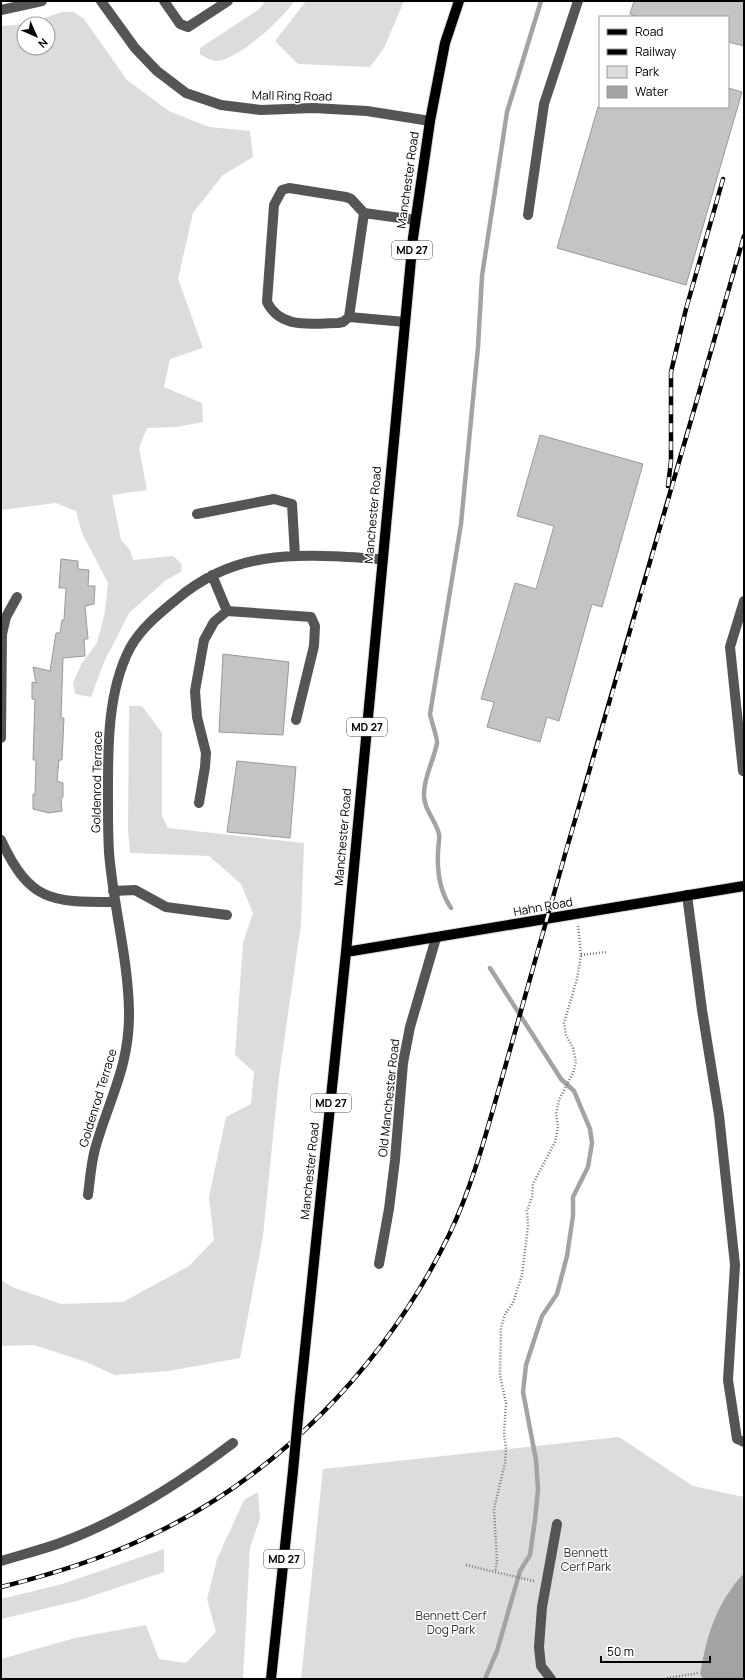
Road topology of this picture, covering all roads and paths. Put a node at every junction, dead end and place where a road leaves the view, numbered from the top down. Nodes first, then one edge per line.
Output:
1 (42, 1) edge
2 (101, 1) edge
3 (164, 1) edge
4 (228, 1) edge
5 (459, 1) edge
6 (578, 1) edge
7 (215, 4) edge
8 (1, 10) edge
9 (430, 121) junction
10 (364, 213) junction
11 (528, 215) dead end
12 (415, 220) junction
13 (349, 317) junction
14 (405, 322) junction
15 (197, 514) dead end
16 (295, 556) junction
17 (382, 559) junction
18 (212, 575) junction
19 (17, 597) dead end
20 (744, 600) edge
21 (227, 611) junction
22 (740, 622) edge
23 (296, 720) dead end
24 (1, 738) edge
25 (743, 770) dead end
26 (199, 803) dead end
27 (1, 840) edge
28 (744, 886) edge
29 (113, 891) junction
30 (687, 895) junction
31 (114, 902) junction
32 (577, 914) junction
33 (227, 915) dead end
34 (436, 938) junction
35 (346, 952) junction
36 (607, 952) dead end
37 (581, 955) junction
38 (88, 1195) dead end
39 (379, 1264) dead end
40 (741, 1440) edge
41 (234, 1442) dead end
42 (557, 1524) dead end
43 (1, 1561) edge
44 (466, 1565) dead end
45 (495, 1572) junction
46 (546, 1584) junction
47 (699, 1673) dead end
48 (271, 1679) edge
49 (551, 1679) edge
50 (663, 1679) edge
51 (667, 1679) edge

1 - 8 street
2 - 9 street, Mall Ring Road
3 - 7 street
4 - 7 street
5 - 9 main road, Manchester Road / MD 27
6 - 11 street
9 - 12 main road, Manchester Road / MD 27
10 - 12 street
10 - 13 street
10 - 13 street
12 - 14 main road, Manchester Road / MD 27
13 - 14 street
14 - 17 main road, Manchester Road / MD 27
15 - 16 street
16 - 17 street, Goldenrod Terrace
16 - 18 street, Goldenrod Terrace
17 - 35 main road, Manchester Road / MD 27
18 - 21 street
18 - 29 street, Goldenrod Terrace
19 - 24 street
20 - 22 street
21 - 23 street
21 - 26 street
22 - 25 street
27 - 31 street
28 - 30 main road, Hahn Road
29 - 31 street, Goldenrod Terrace
29 - 33 street
30 - 32 main road, Hahn Road
30 - 40 street
31 - 38 street, Goldenrod Terrace
32 - 34 main road, Hahn Road
32 - 37 path
34 - 35 main road, Hahn Road
34 - 39 street, Old Manchester Road
35 - 48 main road, Manchester Road / MD 27, bridge
36 - 37 path
37 - 45 path
41 - 43 street
42 - 46 street
44 - 45 path
45 - 46 path
46 - 49 street
47 - 51 path
50 - 51 path

